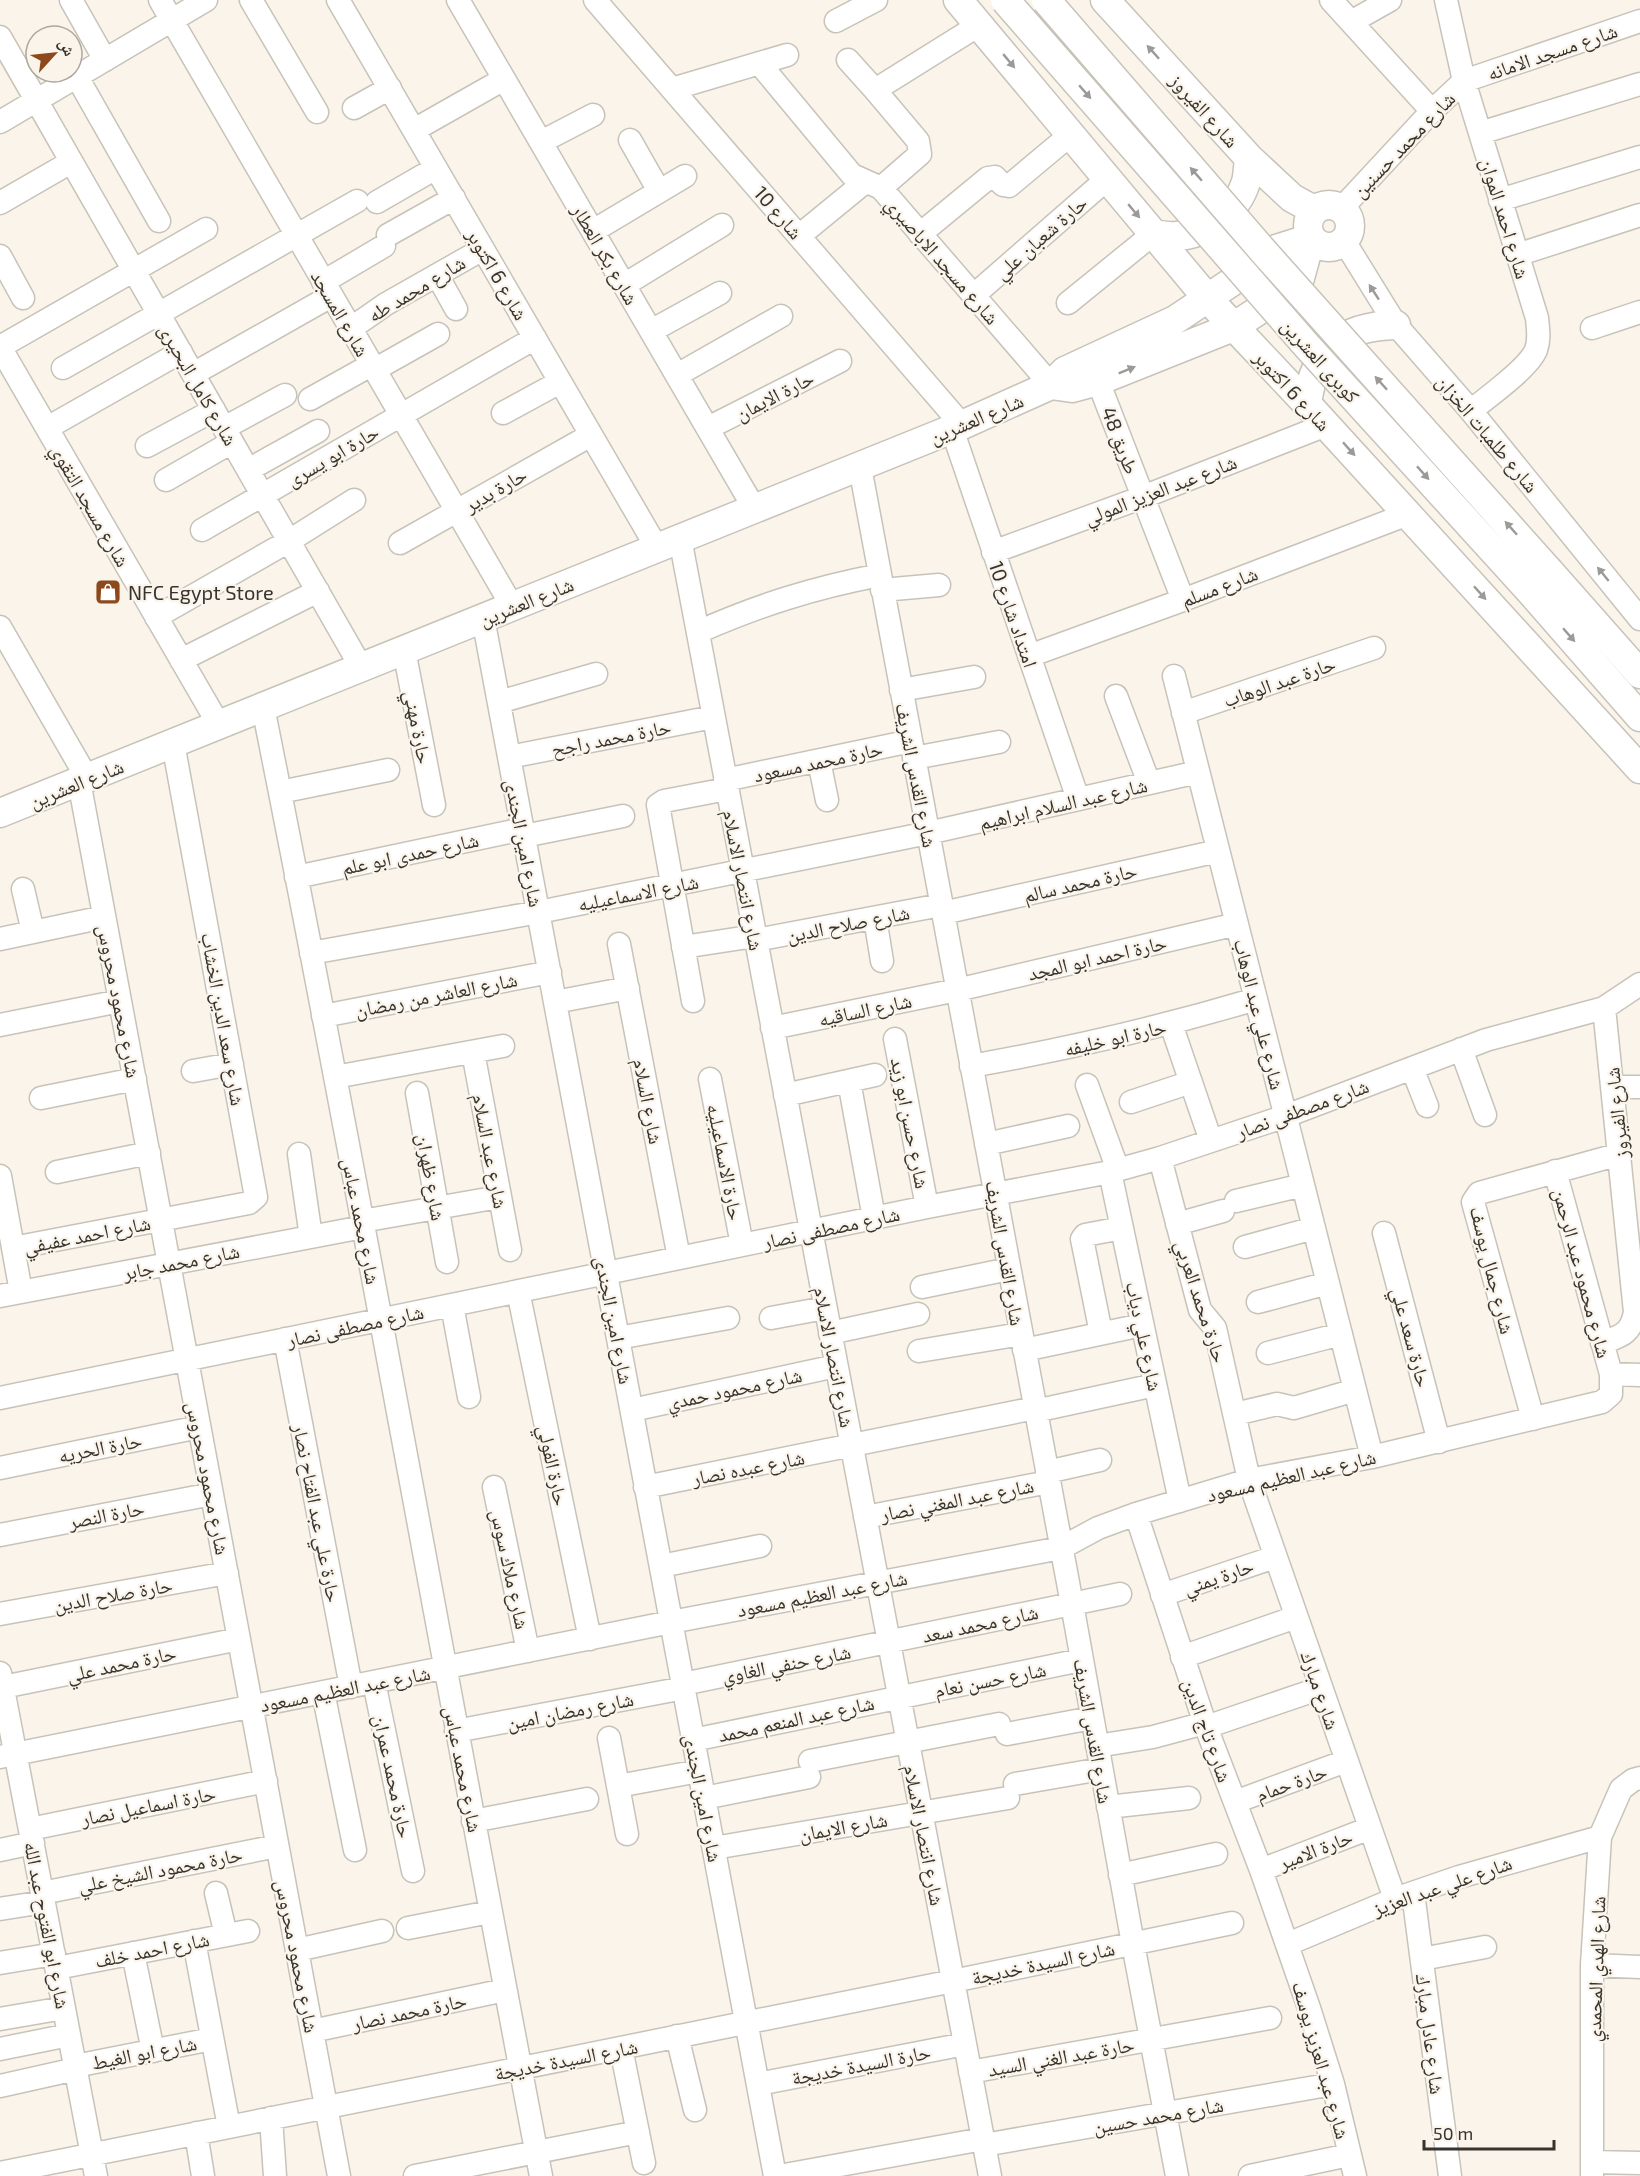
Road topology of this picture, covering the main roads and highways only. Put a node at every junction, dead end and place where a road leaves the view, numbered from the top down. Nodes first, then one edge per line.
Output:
1 (958, 0) edge
2 (1005, 0) edge
3 (1046, 0) edge
4 (1106, 0) edge
5 (1249, 158) junction
6 (1328, 209) junction
7 (1153, 234) junction
8 (1311, 238) junction
9 (1208, 299) junction
10 (1396, 325) road end
11 (1233, 327) junction
12 (1051, 385) junction
13 (1307, 404) junction
14 (1640, 674) edge
15 (1640, 717) edge
16 (1640, 769) edge
17 (1, 812) edge

1 -> 7 main road, شارع 6 اكتوبر
2 -> 15 main road, كوبرى العشرين, bridge
14 -> 3 main road, كوبرى العشرين, bridge
5 -> 4 main road, شارع الفيروز
5 - 6 main road, شارع الفيروز
5 - 7 main road
6 - 8 main road
6 - 8 main road
7 - 9 main road, شارع 6 اكتوبر
8 - 9 main road, شارع العشرين
8 - 11 main road, شارع العشرين
9 - 11 main road, شارع 6 اكتوبر
9 - 12 main road, شارع العشرين
10 - 13 main road
12 -> 11 main road, شارع العشرين
11 - 13 main road, شارع 6 اكتوبر
12 - 17 main road, شارع العشرين
13 -> 16 main road, شارع 6 اكتوبر

